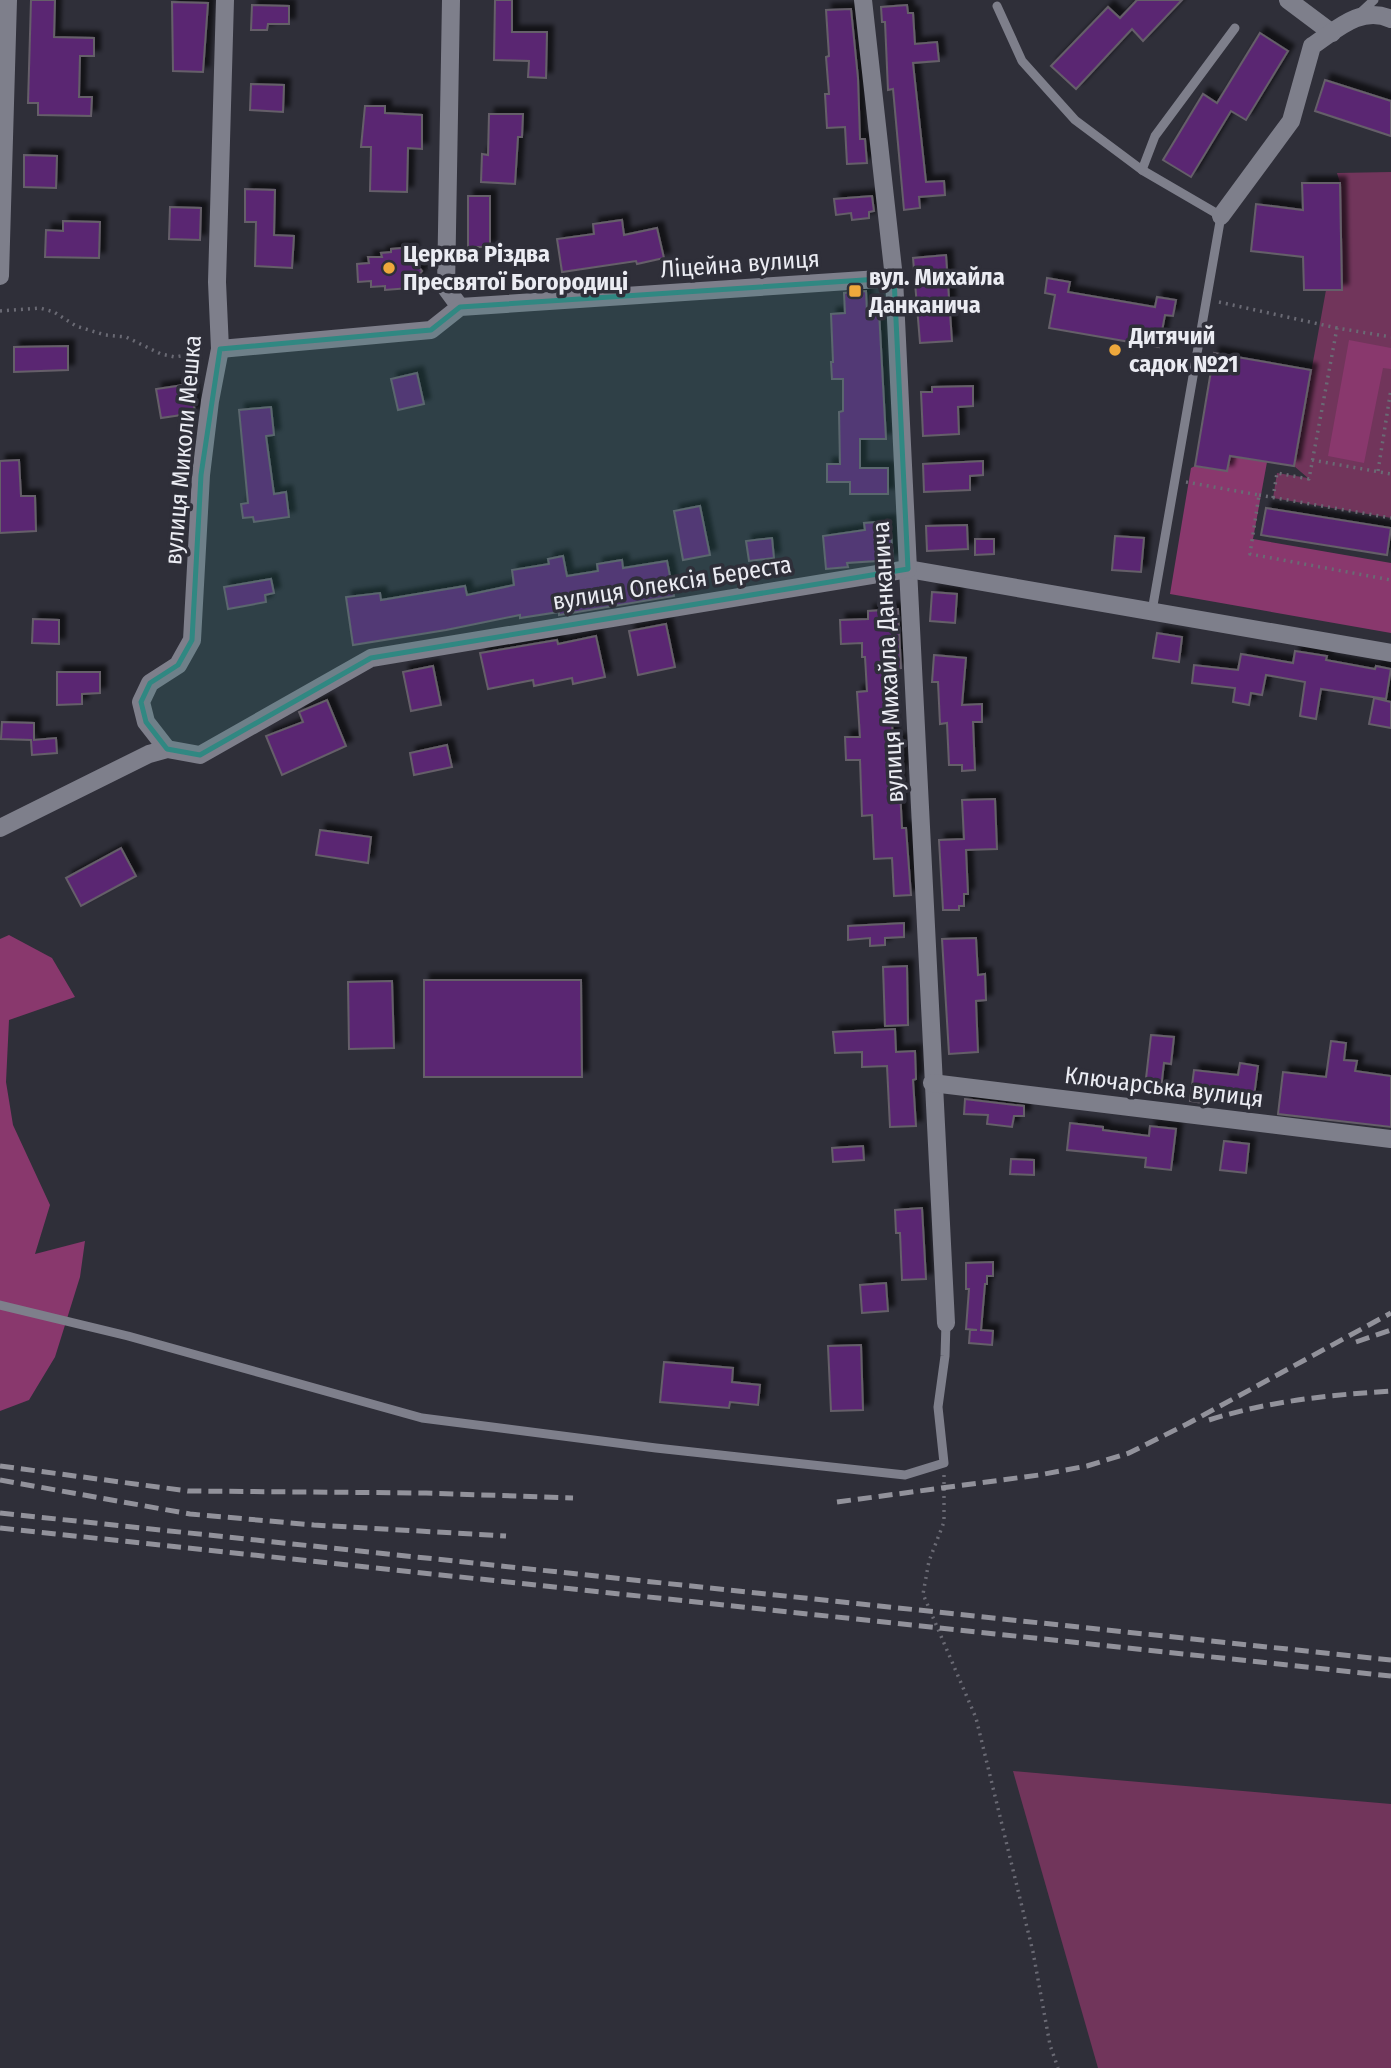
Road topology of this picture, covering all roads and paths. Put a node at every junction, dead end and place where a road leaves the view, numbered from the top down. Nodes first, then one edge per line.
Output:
1 (8, 0) edge
2 (225, 0) edge
3 (451, 0) edge
4 (863, 0) edge
5 (1288, 0) edge
6 (1374, 0) edge
7 (997, 6) dead end
8 (1356, 17) junction
9 (1391, 19) edge
10 (1235, 28) dead end
11 (1332, 33) junction
12 (1142, 170) junction
13 (1221, 216) junction
14 (0, 276) edge
15 (894, 278) junction
16 (1206, 299) junction
17 (460, 307) junction
18 (0, 311) edge
19 (1337, 327) junction
20 (1391, 337) edge
21 (220, 349) junction
22 (1391, 388) edge
23 (1312, 460) junction
24 (1378, 471) junction
25 (1391, 474) edge
26 (1175, 480) junction
27 (1259, 495) junction
28 (1273, 498) junction
29 (1391, 518) edge
30 (908, 569) junction
31 (1391, 580) edge
32 (1152, 611) junction
33 (1391, 653) edge
34 (167, 749) junction
35 (0, 828) edge
36 (932, 1083) junction
37 (1391, 1139) edge
38 (0, 1305) edge
39 (946, 1324) joint
40 (944, 1463) junction
41 (1058, 2068) edge

1 - 14 street
2 - 21 street, вулиця Миколи Мешка
3 - 17 street
4 - 15 street, вулиця Михайла Данканича
5 - 11 street
6 - 8 lane
7 - 12 lane
8 - 9 street
8 - 11 street
10 - 12 lane
11 - 13 street
12 - 13 lane
13 - 16 lane
15 - 17 street, Ліцейна вулиця
15 - 30 street, вулиця Михайла Данканича
16 - 19 path
16 - 26 lane
17 - 21 street
18 - 21 path
19 - 20 path
19 - 23 path
21 - 34 street, вулиця Миколи Мешка
22 - 24 path
23 - 24 path
23 - 28 path
24 - 25 path
26 - 27 path
26 - 32 lane
27 - 28 path
27 - 31 path
28 - 29 path
30 - 32 street, вулиця Олексія Береста
30 - 34 street, вулиця Олексія Береста
30 - 36 street, вулиця Михайла Данканича
32 - 33 street, вулиця Олексія Береста
34 - 35 street, вулиця Олексія Береста
36 - 37 street, Ключарська вулиця
36 - 39 street, вулиця Михайла Данканича
38 - 40 lane
39 - 40 lane
40 - 41 path

